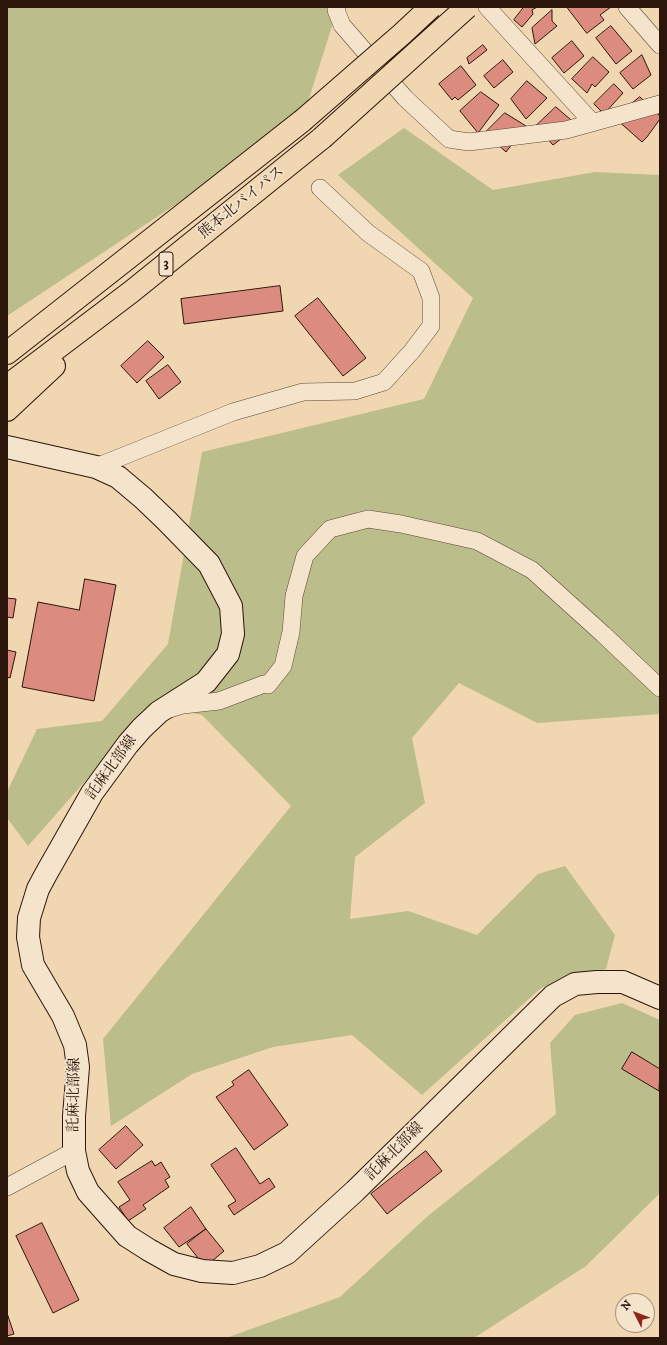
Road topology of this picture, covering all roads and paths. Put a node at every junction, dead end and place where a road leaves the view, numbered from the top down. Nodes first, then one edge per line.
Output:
1 (337, 7) edge
2 (431, 7) edge
3 (467, 7) edge
4 (488, 7) edge
5 (627, 7) edge
6 (660, 45) edge
7 (660, 104) edge
8 (302, 121) junction
9 (592, 122) junction
10 (320, 188) dead end
11 (131, 292) junction
12 (7, 339) edge
13 (7, 353) edge
14 (7, 386) edge
15 (7, 410) edge
16 (7, 447) edge
17 (96, 467) junction
18 (660, 688) edge
19 (159, 712) junction
20 (660, 998) edge
21 (74, 1151) junction
22 (7, 1187) edge

1 - 9 street
2 - 8 highway, 熊本北バイパス / 3, bridge
3 - 11 highway, 熊本北バイパス / 3, bridge
4 - 9 street
5 - 6 street
7 - 9 street
8 - 12 highway
8 - 13 highway, 熊本北バイパス / 3
10 - 17 street
11 - 14 highway, 熊本北バイパス / 3
11 - 15 highway
16 - 17 main road, 託麻北部線
17 - 19 main road, 託麻北部線
18 - 19 street
19 - 21 main road, 託麻北部線
20 - 21 main road, 託麻北部線
21 - 22 street

